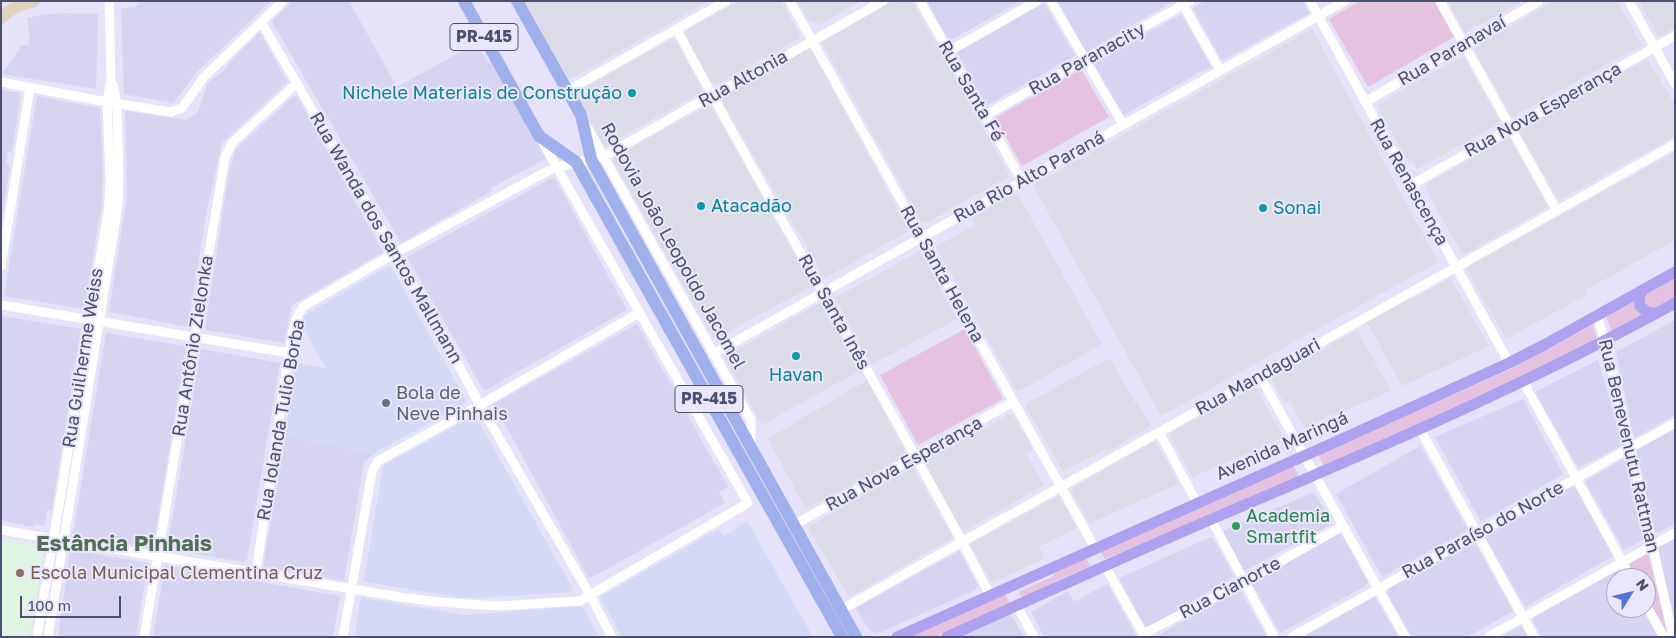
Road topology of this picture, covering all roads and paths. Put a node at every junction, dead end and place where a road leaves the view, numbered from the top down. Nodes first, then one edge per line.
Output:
1 (109, 1) edge
2 (283, 1) edge
3 (464, 1) edge
4 (518, 1) edge
5 (726, 1) edge
6 (790, 1) edge
7 (883, 1) edge
8 (920, 1) edge
9 (1037, 1) edge
10 (1051, 1) edge
11 (1310, 1) edge
12 (1344, 1) edge
13 (1440, 1) edge
14 (1540, 1) edge
15 (1629, 1) edge
16 (1184, 3) edge
17 (1318, 16) junction
18 (261, 22) junction
19 (677, 30) junction
20 (1675, 36) edge
21 (812, 40) junction
22 (1463, 44) junction
23 (1654, 48) junction
24 (948, 52) junction
25 (1084, 61) junction
26 (1220, 70) junction
27 (112, 79) junction
28 (1, 82) edge
29 (297, 83) junction
30 (1675, 84) edge
31 (30, 88) junction
32 (568, 91) junction
33 (712, 95) junction
34 (107, 102) junction
35 (1365, 102) junction
36 (117, 103) junction
37 (984, 116) junction
38 (1123, 124) junction
39 (1511, 128) junction
40 (539, 136) junction
41 (1675, 144) edge
42 (597, 158) junction
43 (576, 162) junction
44 (556, 167) junction
45 (1022, 181) junction
46 (1411, 185) junction
47 (1557, 211) junction
48 (921, 237) junction
49 (395, 253) junction
50 (1, 266) edge
51 (1455, 267) junction
52 (1675, 272) edge
53 (1646, 288) junction
54 (823, 293) junction
55 (1675, 303) edge
56 (1, 305) edge
57 (1658, 312) junction
58 (639, 313) junction
59 (1597, 315) junction
60 (90, 320) junction
61 (99, 322) junction
62 (194, 337) junction
63 (1605, 341) junction
64 (289, 354) junction
65 (713, 354) junction
66 (1508, 363) junction
67 (1260, 376) junction
68 (1523, 381) junction
69 (1014, 402) junction
70 (480, 405) junction
71 (1675, 423) edge
72 (1420, 429) junction
73 (1159, 432) junction
74 (1631, 448) junction
75 (752, 449) junction
76 (1304, 456) junction
77 (916, 458) junction
78 (1316, 476) junction
79 (1576, 479) junction
80 (1060, 486) junction
81 (748, 503) junction
82 (1197, 503) junction
83 (768, 504) junction
84 (1211, 519) junction
85 (794, 525) junction
86 (1343, 526) junction
87 (1, 530) edge
88 (1675, 533) edge
89 (1476, 534) junction
90 (53, 540) junction
91 (64, 541) junction
92 (962, 542) junction
93 (1653, 545) junction
94 (1095, 548) junction
95 (158, 556) junction
96 (1623, 562) junction
97 (1104, 566) junction
98 (1626, 568) edge
99 (256, 572) junction
100 (1244, 582) junction
101 (1007, 588) junction
102 (1378, 588) junction
103 (351, 589) junction
104 (590, 595) junction
105 (990, 595) junction
106 (1017, 606) junction
107 (841, 610) junction
108 (1523, 617) junction
109 (1653, 618) edge
110 (1144, 636) edge
111 (37, 637) edge
112 (48, 637) edge
113 (144, 637) edge
114 (343, 637) edge
115 (612, 637) edge
116 (842, 637) edge
117 (856, 637) edge
118 (897, 637) edge
119 (948, 637) edge
120 (1034, 637) edge
121 (1274, 637) edge
122 (1292, 637) edge
123 (1405, 637) edge
124 (1488, 637) edge
125 (1534, 637) edge
126 (1664, 637) edge
127 (1673, 637) edge

1 - 27 street, Rua Guilherme Weiss
2 - 18 street
3 - 40 highway, PR-415
4 - 32 highway, Rodovia João Leopoldo Jacomel
5 - 19 street
6 - 21 street, Rua Santa Helena
7 - 21 street, Rua Altonia
8 - 24 street, Rua Santa Fé
9 - 24 street
10 - 25 street
11 - 17 street, Rua Renascença
12 - 17 street, Rua Rio Alto Paraná
13 - 22 street
14 - 22 street, Rua Paranavaí
15 - 23 street
16 - 25 street, Rua Paranacity
16 - 26 street
17 - 26 street, Rua Rio Alto Paraná
17 - 35 street, Rua Renascença
18 - 29 street, Rua Wanda dos Santos Mallmann
18 - 36 street
19 - 32 street
19 - 33 street, Rua Santa Inês
20 - 23 street, Rua Nova Esperança
21 - 33 street, Rua Altonia
21 - 48 street, Rua Santa Helena
22 - 35 street, Rua Paranavaí
22 - 39 street
23 - 30 street
23 - 39 street, Rua Nova Esperança
24 - 37 street, Rua Santa Fé
25 - 37 street, Rua Paranacity
25 - 38 street
26 - 38 street, Rua Rio Alto Paraná
27 - 34 street, Rua Guilherme Weiss
27 - 36 street, Rua Guilherme Weiss
28 - 31 street
29 - 49 street, Rua Wanda dos Santos Mallmann
29 - 62 street, Rua Antônio Zielonka
31 - 34 street
31 - 50 street
32 - 42 highway, Rodovia João Leopoldo Jacomel / PR-415
33 - 42 street, Rua Altonia
33 - 54 street, Rua Santa Inês
34 - 36 street
34 - 60 street, Rua Guilherme Weiss
35 - 46 street, Rua Renascença
36 - 61 street, Rua Guilherme Weiss
37 - 45 street, Rua Santa Fé
38 - 45 street, Rua Rio Alto Paraná
39 - 46 street, Rua Nova Esperança
39 - 47 street
40 - 43 highway, PR-415
40 - 44 street
41 - 47 street, Rua Mandaguari
42 - 43 street, Rua Iolanda Tulio Borba
42 - 65 street, Rodovia João Leopoldo Jacomel
42 - 75 highway, Rodovia João Leopoldo Jacomel / PR-415
43 - 44 street, Rua Iolanda Tulio Borba
43 - 83 highway, PR-415
44 - 49 street, Rua Iolanda Tulio Borba
44 - 58 street
45 - 48 street, Rua Rio Alto Paraná
46 - 51 street, Rua Renascença
47 - 51 street, Rua Mandaguari
48 - 54 street, Rua Rio Alto Paraná
48 - 69 street, Rua Santa Helena
49 - 64 street, Rua Iolanda Tulio Borba
49 - 70 street, Rua Wanda dos Santos Mallmann
51 - 66 street, Rua Renascença
51 - 67 street, Rua Mandaguari
52 - 53 main road, Avenida Maringá
53 - 57 main road
53 - 59 main road, Avenida Maringá
54 - 65 street, Rua Rio Alto Paraná
54 - 77 street, Rua Santa Inês
55 - 57 main road
56 - 60 street
57 - 63 main road
58 - 70 street
58 - 81 street
59 - 63 street, Rua Benevenutu Rattman
59 - 66 main road, Avenida Maringá
60 - 61 street
60 - 90 street, Rua Guilherme Weiss
61 - 62 street
61 - 91 street, Rua Guilherme Weiss
62 - 64 street
62 - 95 street, Rua Antônio Zielonka
63 - 68 main road
63 - 74 street, Rua Benevenutu Rattman
64 - 99 street, Rua Iolanda Tulio Borba
65 - 75 street, Rodovia João Leopoldo Jacomel
66 - 76 main road, Avenida Maringá
67 - 73 street, Rua Mandaguari
67 - 76 street
68 - 72 main road
68 - 79 street
69 - 77 street, Rua Nova Esperança
69 - 80 street, Rua Santa Helena
70 - 103 street
70 - 104 street, Rua Wanda dos Santos Mallmann
71 - 74 street, Rua Paraíso do Norte
72 - 78 main road
72 - 89 street
73 - 80 street, Rua Mandaguari
73 - 82 street
74 - 79 street, Rua Paraíso do Norte
74 - 93 street, Rua Benevenutu Rattman
75 - 85 highway, Rodovia João Leopoldo Jacomel / PR-415
76 - 78 street
76 - 82 main road, Avenida Maringá
77 - 85 street, Rua Nova Esperança
77 - 92 street, Rua Santa Inês
78 - 84 main road
78 - 86 street
79 - 89 street, Rua Paraíso do Norte
79 - 96 street
80 - 92 street, Rua Mandaguari
80 - 94 street, Rua Santa Helena
81 - 83 street
81 - 104 street
82 - 94 main road, Avenida Maringá
83 - 116 highway, PR-415
84 - 97 main road
84 - 100 street
85 - 107 highway, Rodovia João Leopoldo Jacomel / PR-415
86 - 100 street, Rua Cianorte
86 - 102 street
87 - 90 street
88 - 93 street
89 - 102 street, Rua Paraíso do Norte
89 - 108 street
90 - 91 street
90 - 111 street, Rua Guilherme Weiss
91 - 95 street
91 - 112 street, Rua Guilherme Weiss
92 - 105 street, Rua Santa Inês
92 - 107 street, Rua Mandaguari
93 - 96 street
93 - 127 street, Rua Benevenutu Rattman
94 - 97 main road
94 - 101 main road, Avenida Maringá
95 - 99 street
95 - 113 street, Rua Antônio Zielonka
96 - 98 street
96 - 108 street
97 - 106 main road
97 - 110 street
99 - 103 street
100 - 110 street, Rua Cianorte
100 - 121 street
101 - 105 main road, Avenida Maringá
101 - 106 main road
102 - 122 street, Rua Paraíso do Norte
102 - 123 street
103 - 104 street
103 - 114 street
104 - 115 street, Rua Wanda dos Santos Mallmann
105 - 118 main road, Avenida Maringá
106 - 119 main road
106 - 120 street
107 - 117 highway, Rodovia João Leopoldo Jacomel / PR-415
108 - 124 street
108 - 125 street
109 - 126 street

